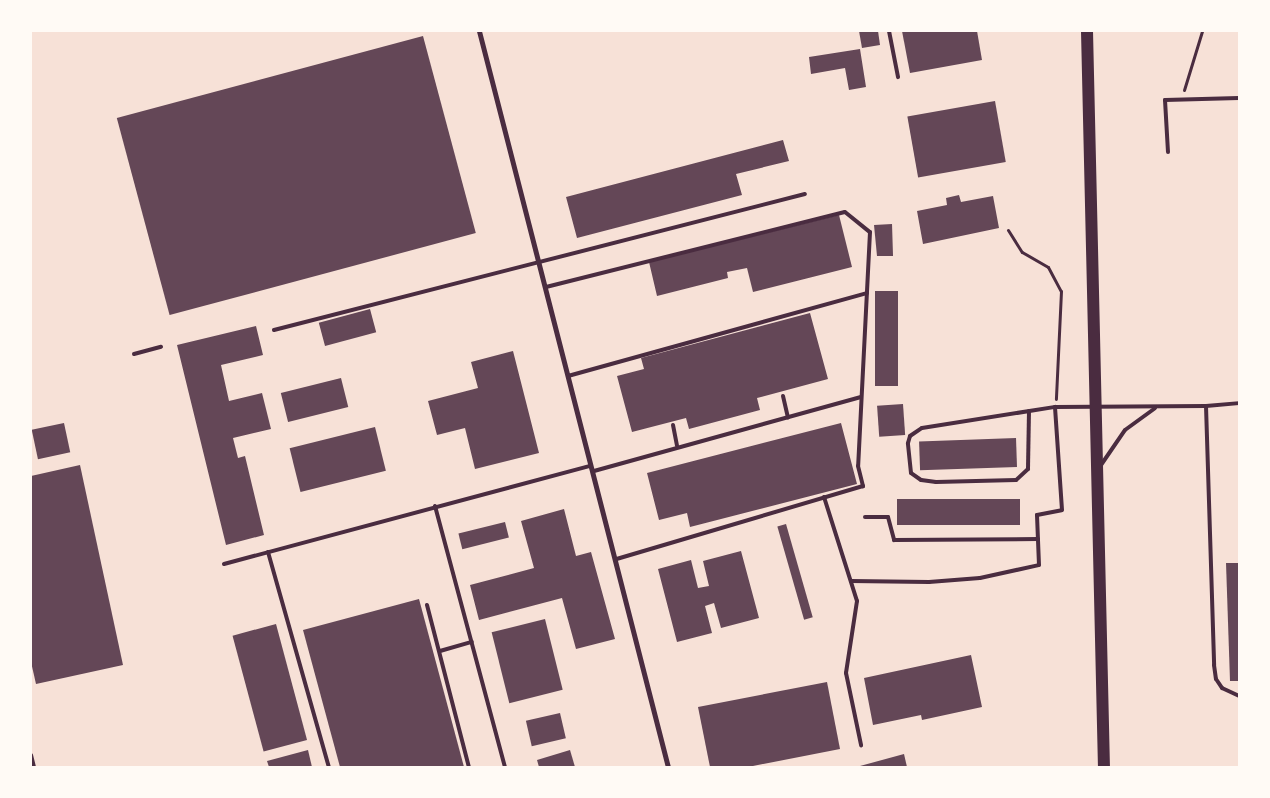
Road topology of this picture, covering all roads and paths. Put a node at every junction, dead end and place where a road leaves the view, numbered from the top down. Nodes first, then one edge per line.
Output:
1 (479, 31) edge
2 (889, 31) edge
3 (1088, 31) edge
4 (1202, 31) edge
5 (898, 77) dead end
6 (1239, 98) edge
7 (1181, 100) junction
8 (1168, 152) dead end
9 (805, 194) dead end
10 (1008, 230) dead end
11 (539, 261) junction
12 (546, 287) junction
13 (866, 293) junction
14 (274, 330) dead end
15 (161, 347) dead end
16 (134, 354) dead end
17 (568, 376) junction
18 (783, 396) dead end
19 (861, 397) junction
20 (1239, 403) edge
21 (1096, 405) junction
22 (1206, 406) junction
23 (1055, 407) junction
24 (1157, 407) junction
25 (1029, 411) junction
26 (788, 416) junction
27 (673, 425) dead end
28 (677, 446) junction
29 (593, 468) junction
30 (1097, 472) junction
31 (824, 497) junction
32 (435, 506) junction
33 (865, 517) dead end
34 (1038, 539) junction
35 (268, 552) junction
36 (617, 559) junction
37 (224, 564) dead end
38 (851, 581) junction
39 (427, 605) dead end
40 (472, 642) junction
41 (440, 651) junction
42 (1239, 696) edge
43 (861, 745) dead end
44 (31, 755) edge
45 (34, 767) edge
46 (329, 767) edge
47 (469, 767) edge
48 (505, 767) edge
49 (668, 767) edge
50 (1104, 767) edge

1 - 11 street
2 - 5 lane
3 - 21 main road
4 - 7 path
6 - 7 lane
7 - 8 lane
9 - 11 lane
10 - 23 path
11 - 12 street
11 - 14 lane
12 - 13 lane
12 - 17 street
13 - 17 lane
13 - 19 lane
15 - 16 lane
17 - 29 street
18 - 26 lane
19 - 26 lane
19 - 31 lane
20 - 22 lane
21 - 23 lane
21 - 24 lane
21 - 30 main road
22 - 24 lane
22 - 42 lane
23 - 25 lane
23 - 34 lane
24 - 30 lane
25 - 25 lane
26 - 28 lane
27 - 28 lane
28 - 29 lane
29 - 32 lane
29 - 36 street
30 - 50 main road
31 - 36 lane
31 - 38 lane
32 - 35 lane
32 - 40 lane
33 - 34 lane
34 - 38 lane
35 - 37 lane
35 - 46 lane
36 - 49 street
38 - 43 lane
39 - 41 lane
40 - 41 lane
40 - 48 lane
41 - 47 lane
44 - 45 lane

